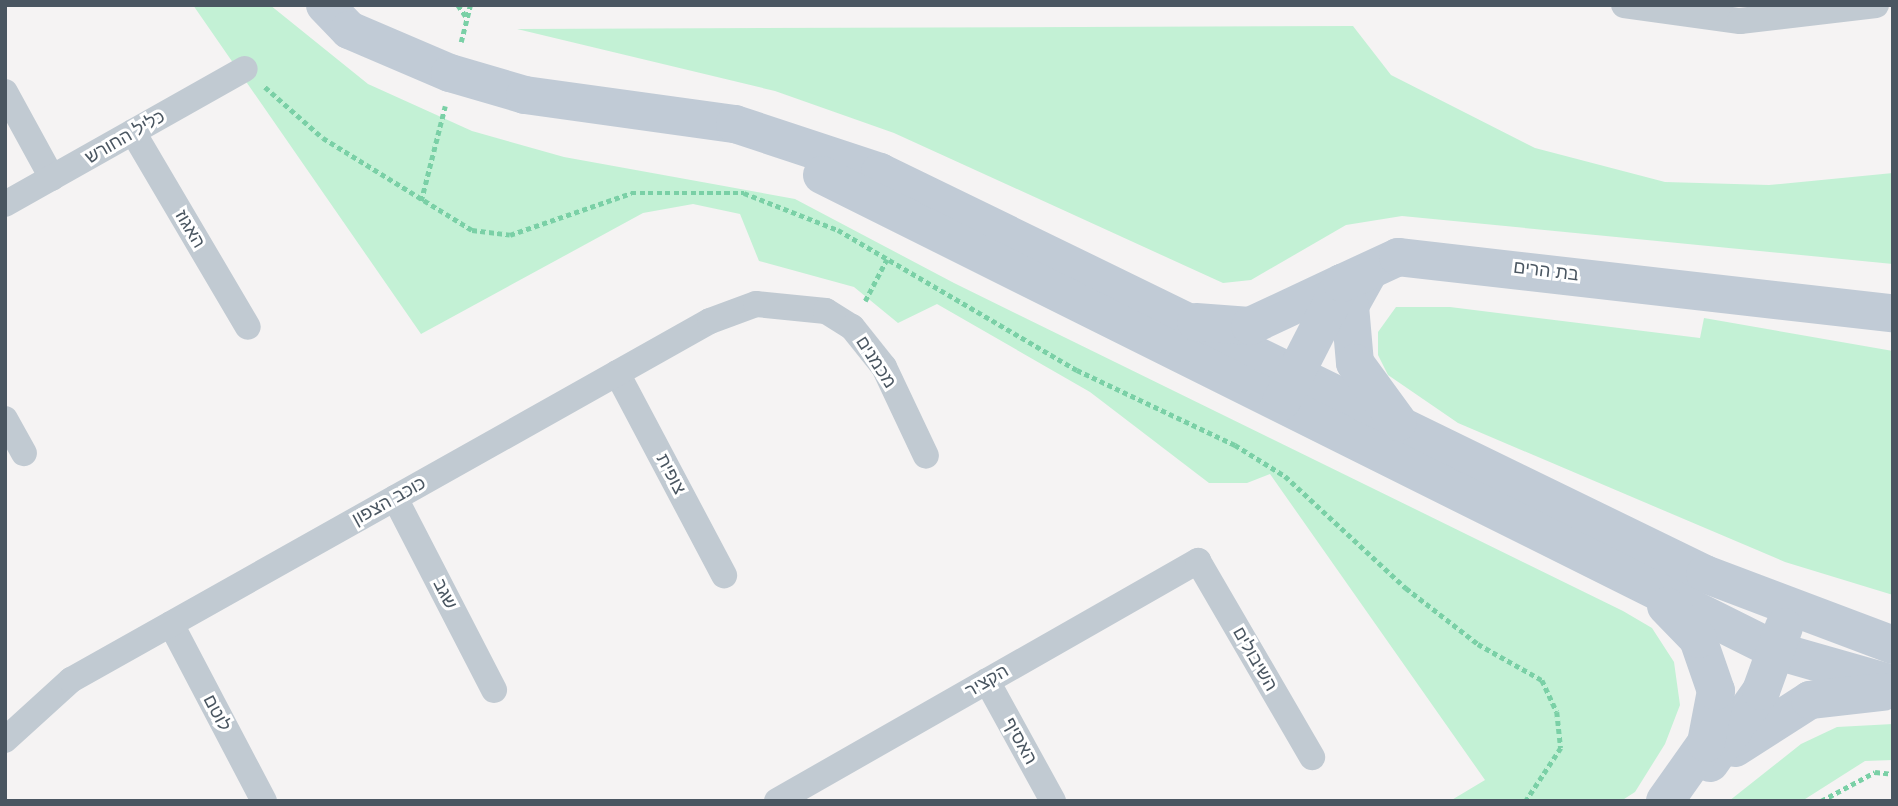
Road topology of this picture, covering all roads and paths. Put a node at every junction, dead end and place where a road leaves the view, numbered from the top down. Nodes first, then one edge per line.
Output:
1 (325, 5) edge
2 (458, 5) edge
3 (470, 5) edge
4 (1624, 5) edge
5 (1876, 5) edge
6 (467, 18) junction
7 (460, 47) dead end
8 (244, 69) joint
9 (5, 92) edge
10 (446, 101) dead end
11 (735, 124) junction
12 (133, 132) junction
13 (52, 178) junction
14 (421, 201) junction
15 (5, 204) edge
16 (887, 259) junction
17 (1384, 261) junction
18 (1342, 283) junction
19 (793, 304) joint
20 (1893, 313) edge
21 (1178, 319) junction
22 (248, 327) dead end
23 (852, 327) junction
24 (617, 373) junction
25 (1286, 392) junction
26 (5, 419) edge
27 (1419, 438) junction
28 (24, 453) dead end
29 (926, 456) dead end
30 (395, 498) junction
31 (1198, 561) joint
32 (724, 575) dead end
33 (1630, 580) junction
34 (1789, 608) junction
35 (170, 625) junction
36 (1893, 645) edge
37 (1777, 651) junction
38 (986, 681) junction
39 (1893, 684) edge
40 (494, 690) dead end
41 (1893, 694) edge
42 (5, 740) edge
43 (1312, 757) dead end
44 (1893, 774) edge
45 (1699, 775) junction
46 (264, 801) edge
47 (777, 801) edge
48 (1053, 801) edge
49 (1526, 801) edge
50 (1665, 801) edge
51 (1670, 801) edge
52 (1821, 801) edge

1 - 11 main road
2 - 6 path
3 - 6 path
4 - 5 street
6 - 7 path
8 - 12 street, כליל החורש
8 - 14 path
9 - 13 street
10 - 14 path
11 - 21 main road
11 - 25 main road
12 - 13 street, כליל החורש
12 - 22 street, האגוז
13 - 15 street, כליל החורש
14 - 16 path
16 - 23 path
16 - 49 path
17 - 18 main road, בת הרים
17 - 20 main road, בת הרים
17 - 27 main road
18 - 21 main road, בת הרים
18 - 25 main road
19 - 23 street, מכמנים
19 - 24 street, כוכב הצפון
21 - 25 main road
23 - 29 street, מכמנים
24 - 30 street, כוכב הצפון
24 - 32 street, צופית
25 - 27 main road
25 - 33 main road
26 - 28 street
27 - 34 main road
30 - 35 street, כוכב הצפון
30 - 40 street, שגב
31 - 38 street, הקציר
31 - 43 street, השיבולים
33 - 37 main road
33 - 50 main road
34 - 36 main road
34 - 37 main road
35 - 42 street, כוכב הצפון
35 - 46 street, לוטם
37 - 39 main road
37 - 45 main road
38 - 47 street, הקציר
38 - 48 street, האסיף
41 - 45 main road
44 - 52 path
45 - 51 main road

